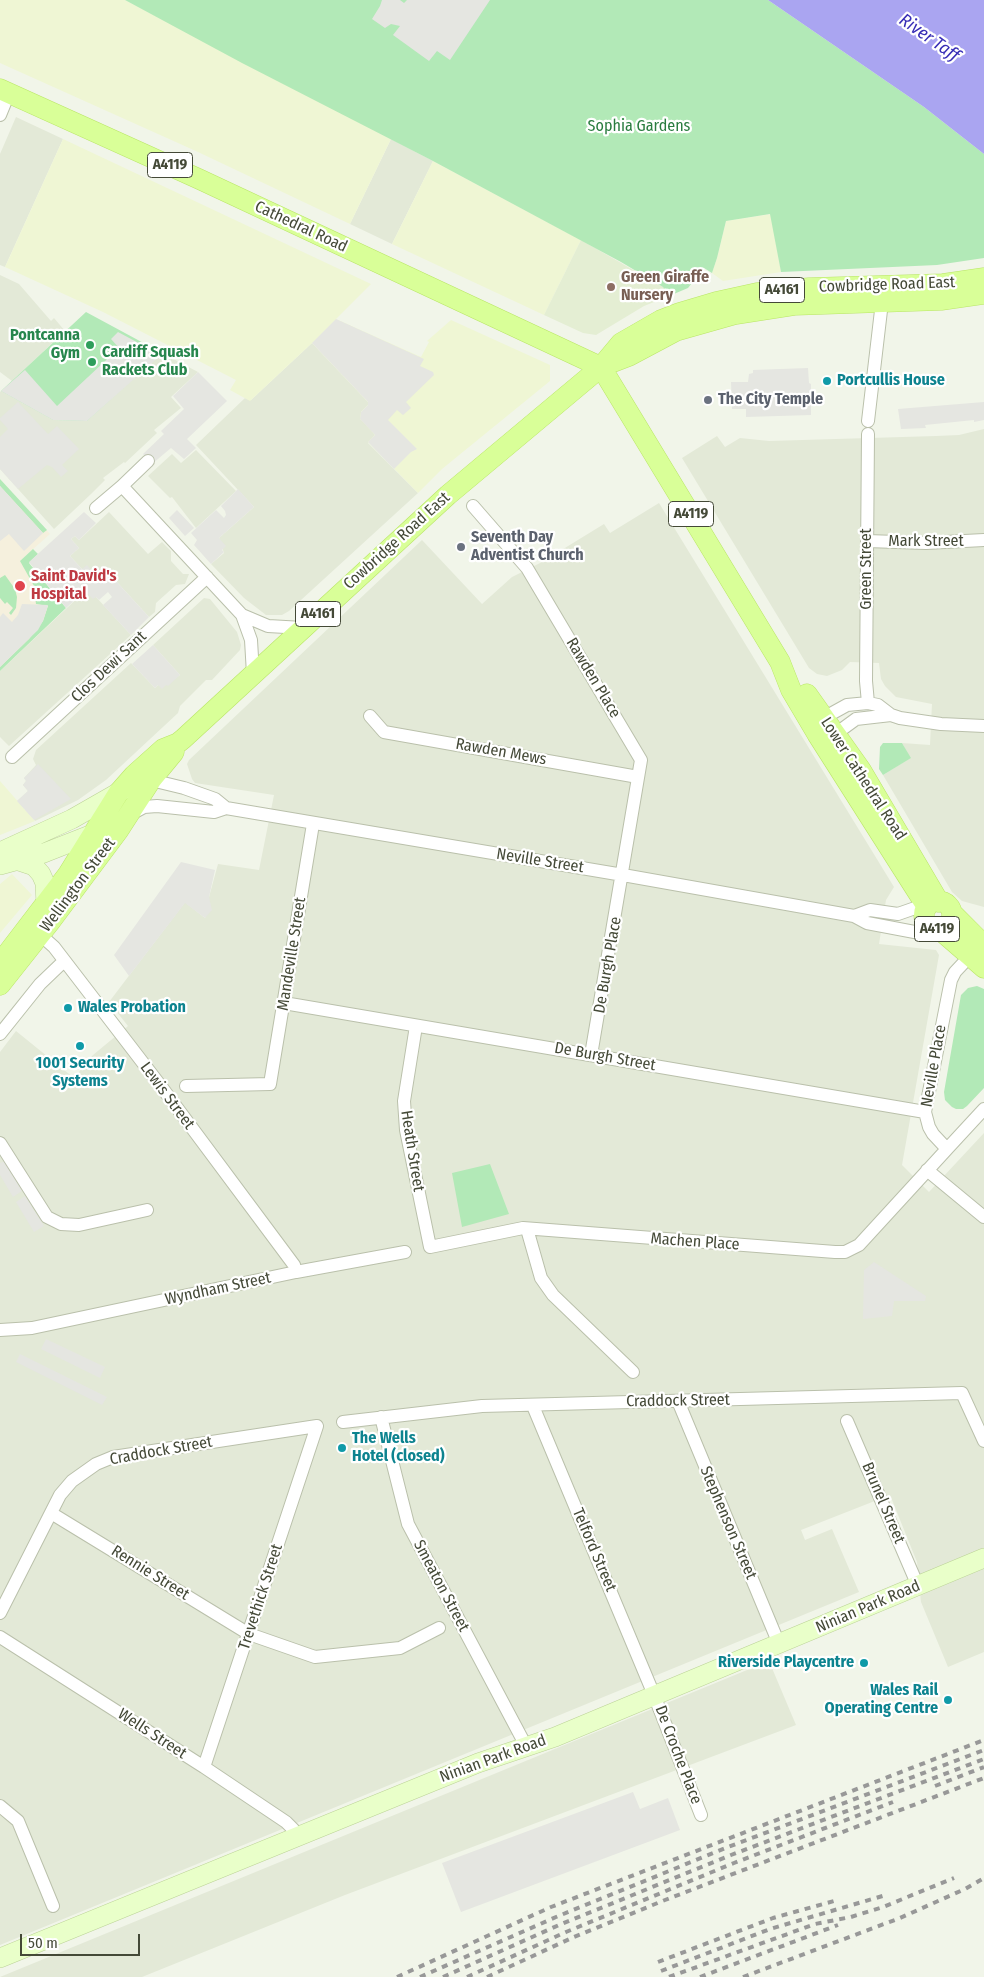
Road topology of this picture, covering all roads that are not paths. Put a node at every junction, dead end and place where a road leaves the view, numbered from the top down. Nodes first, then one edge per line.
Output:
1 (5, 91) edge
2 (0, 115) edge
3 (984, 278) edge
4 (984, 294) edge
5 (882, 302) junction
6 (601, 367) junction
7 (868, 421) dead end
8 (868, 434) dead end
9 (148, 461) dead end
10 (122, 486) junction
11 (473, 506) dead end
12 (96, 508) dead end
13 (984, 540) edge
14 (867, 541) junction
15 (207, 577) junction
16 (242, 615) junction
17 (303, 628) junction
18 (253, 674) junction
19 (868, 703) junction
20 (891, 715) junction
21 (370, 716) dead end
22 (818, 721) junction
23 (984, 726) edge
24 (830, 739) junction
25 (178, 743) junction
26 (12, 757) dead end
27 (638, 777) junction
28 (151, 780) junction
29 (119, 792) junction
30 (226, 808) junction
31 (126, 817) junction
32 (313, 824) junction
33 (93, 834) junction
34 (0, 852) edge
35 (19, 861) junction
36 (0, 866) edge
37 (623, 875) junction
38 (46, 904) junction
39 (939, 907) junction
40 (854, 916) junction
41 (939, 929) junction
42 (35, 930) junction
43 (977, 954) edge
44 (64, 961) junction
45 (0, 962) edge
46 (0, 985) edge
47 (284, 1003) junction
48 (416, 1026) junction
49 (0, 1034) edge
50 (592, 1055) junction
51 (186, 1086) dead end
52 (984, 1109) edge
53 (925, 1112) junction
54 (0, 1143) edge
55 (947, 1149) junction
56 (927, 1170) junction
57 (147, 1210) dead end
58 (984, 1217) edge
59 (527, 1229) junction
60 (430, 1247) joint
61 (405, 1252) dead end
62 (296, 1272) junction
63 (0, 1330) edge
64 (633, 1372) dead end
65 (678, 1401) junction
66 (533, 1406) junction
67 (380, 1417) junction
68 (847, 1421) dead end
69 (342, 1422) dead end
70 (317, 1426) joint
71 (984, 1441) edge
72 (51, 1513) junction
73 (984, 1558) edge
74 (918, 1586) junction
75 (0, 1613) edge
76 (438, 1628) dead end
77 (249, 1634) junction
78 (0, 1637) edge
79 (779, 1644) junction
80 (654, 1695) junction
81 (526, 1746) junction
82 (204, 1767) junction
83 (0, 1806) edge
84 (701, 1815) dead end
85 (297, 1837) junction
86 (53, 1906) dead end
87 (0, 1958) edge

1 - 2 street
1 - 6 main road, Cathedral Road / A4119
3 - 6 main road, Cowbridge Road East / A4161
4 - 5 main road, Cowbridge Road East / A4161
5 - 6 main road, Cowbridge Road East / A4161
5 - 7 street
6 - 17 main road, Cowbridge Road East / A4161
6 - 22 main road, Lower Cathedral Road / A4119
8 - 14 street, Green Street
9 - 10 street
10 - 12 street
10 - 15 street
11 - 27 street, Rawden Place
13 - 14 street, Mark Street
14 - 19 street, Green Street
15 - 16 street
15 - 26 street, Clos Dewi Sant
16 - 17 street
16 - 18 street
17 - 18 main road, Cowbridge Road East / A4161
18 - 25 main road, Cowbridge Road East / A4161
19 - 20 street
19 - 22 street
20 - 23 street
20 - 24 street
21 - 27 street, Rawden Mews
22 - 24 main road, Lower Cathedral Road / A4119
24 - 39 main road, Lower Cathedral Road / A4119
25 - 28 main road, Cowbridge Road East / A4161
25 - 29 main road, Cowbridge Road East / A4161
27 - 37 street, Rawden Place
28 - 29 street, Cowbridge Road East
28 - 30 street, Neville Street
28 - 31 main road, Wellington Street / A4161
29 - 33 main road, Wellington Street / A4161
29 - 34 street, Cowbridge Road East
30 - 31 street, Neville Street
30 - 32 street, Neville Street
31 - 33 street
31 - 42 main road, Wellington Street / A4161
32 - 37 street, Neville Street
32 - 47 street, Mandeville Street
33 - 35 street
33 - 38 main road, Wellington Street / A4161
35 - 36 street
35 - 38 street
37 - 40 street, Neville Street
37 - 50 street, De Burgh Place
38 - 42 main road, Wellington Street / A4161
39 - 40 street, Neville Street
39 - 41 main road, A4119
39 - 43 main road, A4119
40 - 41 street, Neville Street
41 - 43 main road, A4119
42 - 44 street, Lewis Street
42 - 45 main road, Wellington Street / A4161
42 - 46 main road, Wellington Street / A4161
43 - 53 street, Neville Place
44 - 49 street
44 - 62 street, Lewis Street
47 - 48 street, De Burgh Street
47 - 51 street, Mandeville Street
48 - 50 street, De Burgh Street
48 - 60 street, Heath Street
50 - 53 street, De Burgh Street
52 - 55 street
53 - 55 street, Neville Place
54 - 57 street
55 - 56 street
56 - 58 street
56 - 59 street, Machen Place
59 - 60 street, Machen Place
59 - 64 street
61 - 62 street, Wyndham Street
62 - 63 street, Wyndham Street
65 - 66 street, Craddock Street
65 - 71 street, Craddock Street
65 - 79 street, Stephenson Street
66 - 67 street, Craddock Street
66 - 80 street, Telford Street
67 - 69 street, Craddock Street
67 - 81 street, Smeaton Street
68 - 74 street, Brunel Street
70 - 72 street, Craddock Street
70 - 77 street, Trevethick Street
72 - 75 street, Craddock Street
72 - 77 street, Rennie Street
73 - 74 street, Ninian Park Road
74 - 79 street, Ninian Park Road
76 - 77 street, Rennie Street
77 - 82 street, Trevethick Street
78 - 82 street, Wells Street
79 - 80 street, Ninian Park Road
80 - 81 street, Ninian Park Road
80 - 84 street, De Croche Place
81 - 85 street, Ninian Park Road
82 - 85 street, Wells Street
83 - 86 street
85 - 87 street, Ninian Park Road

